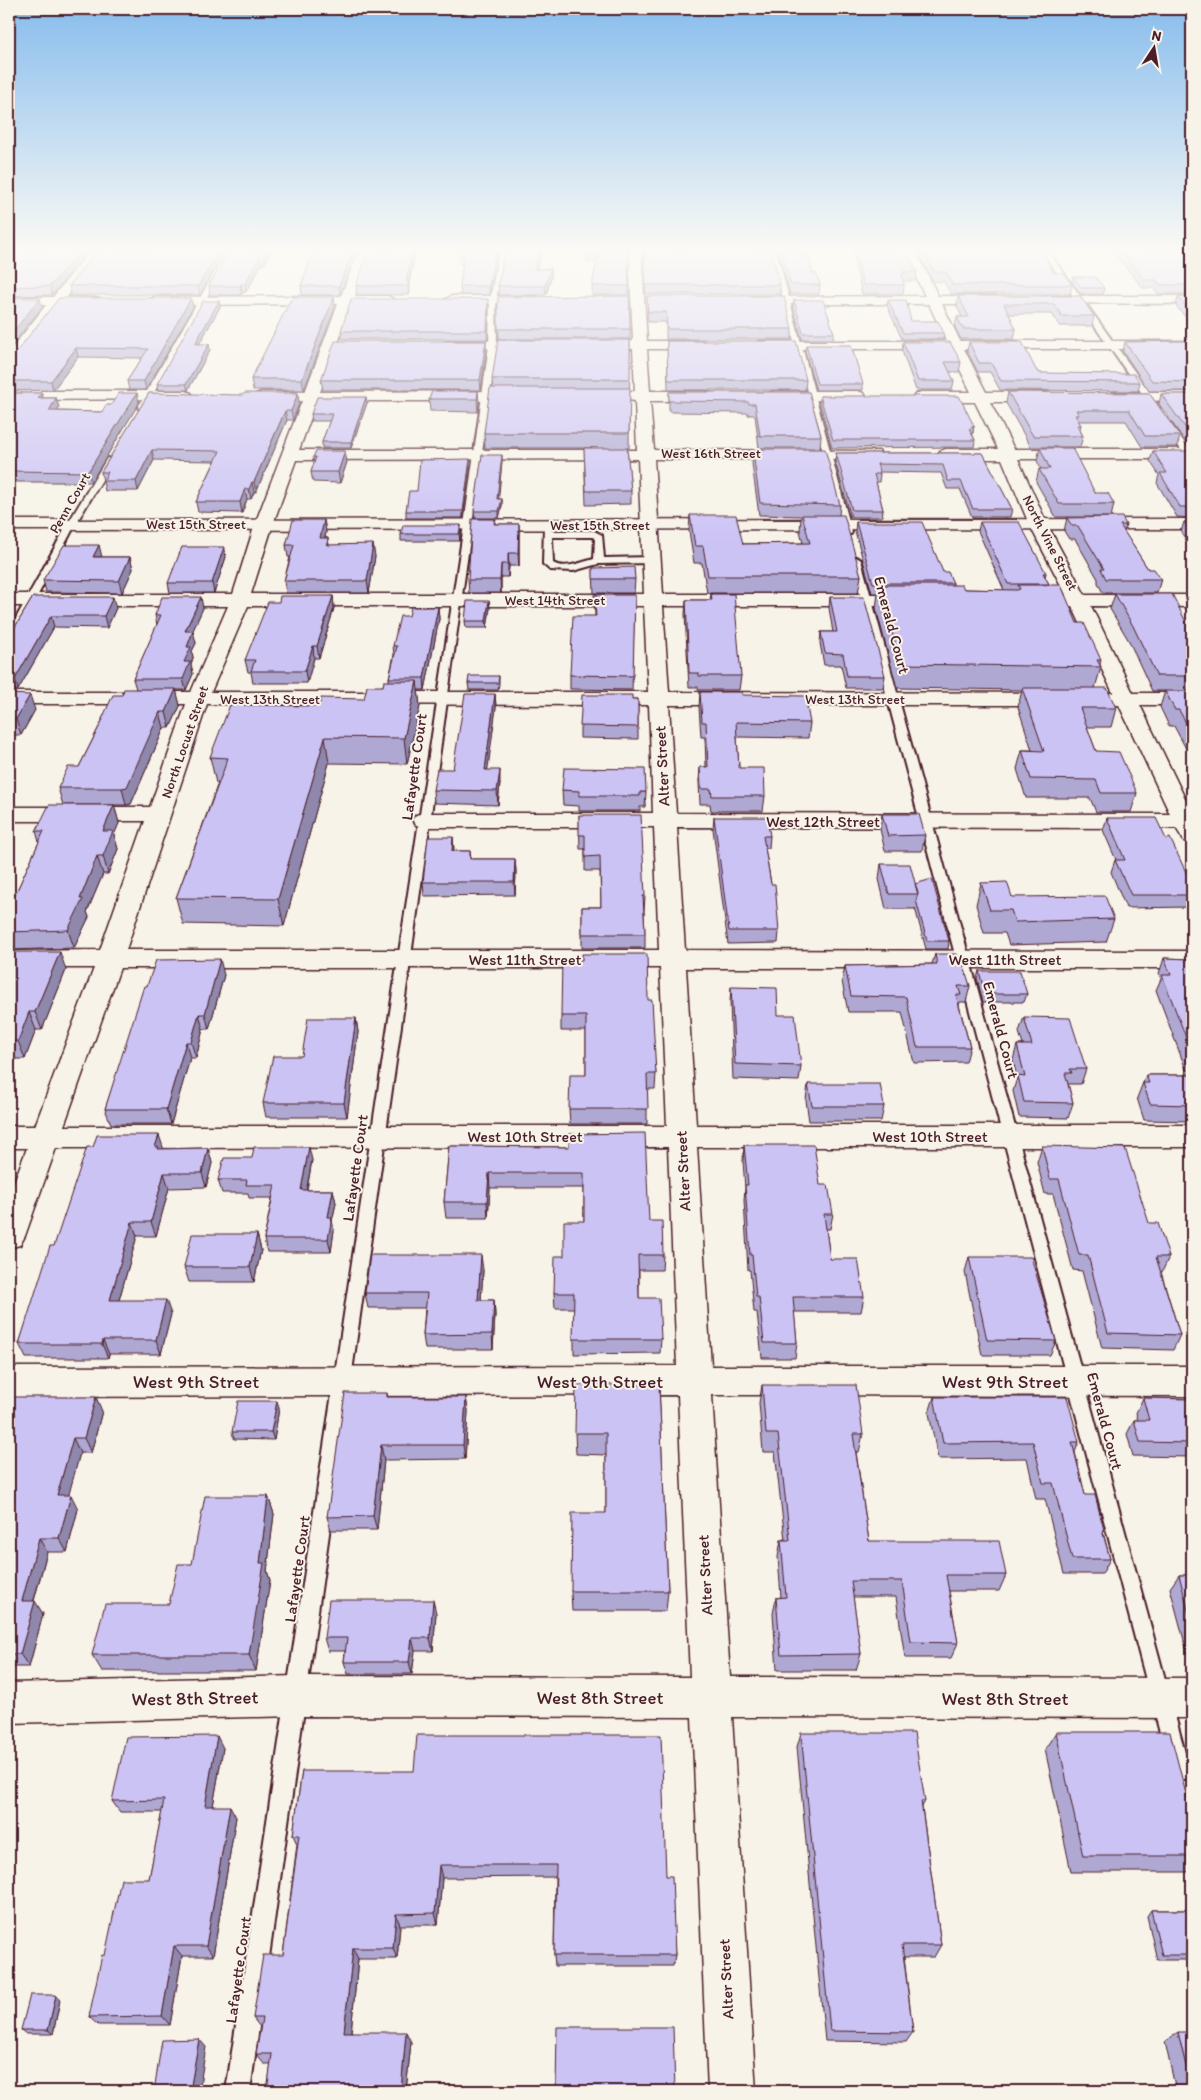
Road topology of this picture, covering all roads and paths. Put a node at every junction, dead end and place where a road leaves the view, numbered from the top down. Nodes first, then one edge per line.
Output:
1 (19, 348) edge
2 (175, 348) edge
3 (336, 348) edge
4 (493, 348) edge
5 (640, 348) edge
6 (799, 348) edge
7 (957, 348) edge
8 (1115, 348) edge
9 (9, 361) edge
10 (9, 396) edge
11 (149, 396) junction
12 (197, 396) edge
13 (245, 396) edge
14 (486, 396) junction
15 (544, 396) edge
16 (613, 396) edge
17 (642, 396) junction
18 (722, 396) edge
19 (762, 396) edge
20 (812, 396) junction
21 (872, 396) edge
22 (902, 396) edge
23 (312, 397) junction
24 (981, 397) junction
25 (1060, 397) edge
26 (1099, 397) edge
27 (1149, 397) junction
28 (1192, 397) edge
29 (139, 412) edge
30 (1160, 413) edge
31 (1166, 421) edge
32 (115, 452) edge
33 (477, 453) junction
34 (646, 453) junction
35 (828, 454) junction
36 (885, 454) edge
37 (932, 454) edge
38 (1008, 454) junction
39 (290, 455) junction
40 (1191, 456) edge
41 (264, 524) junction
42 (468, 524) junction
43 (651, 524) junction
44 (846, 524) junction
45 (1038, 524) junction
46 (1192, 524) edge
47 (9, 525) edge
48 (71, 525) junction
49 (548, 530) junction
50 (652, 560) junction
51 (599, 561) junction
52 (9, 600) edge
53 (32, 600) junction
54 (456, 600) junction
55 (653, 600) junction
56 (867, 600) junction
57 (934, 600) edge
58 (1011, 600) edge
59 (1079, 600) junction
60 (240, 601) junction
61 (1192, 601) edge
62 (9, 640) edge
63 (9, 698) edge
64 (198, 699) junction
65 (442, 699) junction
66 (659, 699) junction
67 (894, 699) junction
68 (1126, 699) junction
69 (1192, 699) edge
70 (9, 814) edge
71 (160, 814) junction
72 (424, 820) junction
73 (665, 820) junction
74 (926, 821) junction
75 (1190, 826) edge
76 (404, 958) junction
77 (9, 959) edge
78 (672, 959) junction
79 (963, 959) junction
80 (1192, 959) edge
81 (110, 960) junction
82 (378, 1135) junction
83 (682, 1136) junction
84 (1011, 1136) junction
85 (1192, 1136) edge
86 (9, 1137) edge
87 (44, 1137) junction
88 (9, 1236) edge
89 (342, 1380) junction
90 (694, 1381) junction
91 (1077, 1381) junction
92 (9, 1382) edge
93 (1192, 1382) edge
94 (296, 1696) junction
95 (711, 1697) junction
96 (1177, 1698) edge
97 (9, 1703) edge
98 (1183, 1783) edge
99 (238, 2091) edge
100 (732, 2091) edge

1 - 9 street
2 - 11 lane
3 - 23 street, North Locust Street
4 - 14 lane, Lafayette Court
5 - 17 street, Alter Street
6 - 20 lane, Emerald Court
7 - 24 street, North Vine Street
8 - 27 lane
10 - 11 street
11 - 12 street
11 - 29 lane
13 - 23 street
14 - 15 street
14 - 23 street
14 - 33 lane, Lafayette Court
16 - 17 street
17 - 18 street
17 - 34 street, Alter Street
19 - 20 street
20 - 21 street
20 - 35 lane, Emerald Court
22 - 24 street
23 - 39 street, North Locust Street
24 - 25 street
24 - 38 street, North Vine Street
26 - 27 street
27 - 28 street
27 - 30 lane
31 - 40 lane
32 - 48 lane, Penn Court
33 - 34 street, West 16th Street
33 - 39 street, West 16th Street
33 - 42 lane, Lafayette Court
34 - 35 street, West 16th Street
34 - 43 street, Alter Street
35 - 36 street, West 16th Street
35 - 44 lane, Emerald Court
37 - 38 street
38 - 40 street
38 - 45 street, North Vine Street
39 - 41 street, North Locust Street
41 - 42 street, West 15th Street
41 - 48 street, West 15th Street
41 - 60 street, North Locust Street
42 - 49 street, West 15th Street
42 - 54 lane, Lafayette Court
43 - 44 street, West 15th Street
43 - 49 street, West 15th Street
43 - 50 street, Alter Street
44 - 45 street, West 15th Street
44 - 56 lane, Emerald Court
45 - 46 street, West 15th Street
45 - 59 street, North Vine Street
47 - 48 street, West 15th Street
48 - 53 lane, Penn Court
49 - 51 lane
49 - 51 lane
50 - 51 lane
50 - 55 street, Alter Street
52 - 53 street, West 14th Street
53 - 60 street, West 14th Street
53 - 62 lane, Penn Court
54 - 55 street, West 14th Street
54 - 60 street, West 14th Street
54 - 65 lane, Lafayette Court
55 - 56 street, West 14th Street
55 - 66 street, Alter Street
56 - 57 street, West 14th Street
56 - 67 lane, Emerald Court
58 - 59 street
59 - 61 street
59 - 68 street, North Vine Street
60 - 64 street, North Locust Street
63 - 64 street, West 13th Street
64 - 65 street, West 13th Street
64 - 71 street, North Locust Street
65 - 66 street, West 13th Street
65 - 72 lane, Lafayette Court
66 - 67 street, West 13th Street
66 - 73 street, Alter Street
67 - 68 street, West 13th Street
67 - 74 lane, Emerald Court
68 - 69 street, West 13th Street
68 - 75 street, North Vine Street
70 - 71 street
71 - 81 street, North Locust Street
72 - 73 street, West 12th Street
72 - 76 lane, Lafayette Court
73 - 74 street, West 12th Street
73 - 78 street, Alter Street
74 - 75 street, West 12th Street
74 - 79 lane, Emerald Court
76 - 78 street, West 11th Street
76 - 81 street, West 11th Street
76 - 82 lane, Lafayette Court
77 - 81 street, West 11th Street
78 - 79 street, West 11th Street
78 - 83 street, Alter Street
79 - 80 street, West 11th Street
79 - 84 lane, Emerald Court
81 - 87 street, North Locust Street
82 - 83 street, West 10th Street
82 - 87 street, West 10th Street
82 - 89 lane, Lafayette Court
83 - 84 street, West 10th Street
83 - 90 street, Alter Street
84 - 85 street, West 10th Street
84 - 91 lane, Emerald Court
86 - 87 street, West 10th Street
87 - 88 street, North Locust Street
89 - 90 street, West 9th Street
89 - 92 street, West 9th Street
89 - 94 lane, Lafayette Court
90 - 91 street, West 9th Street
90 - 95 street, Alter Street
91 - 93 street, West 9th Street
91 - 96 lane, Emerald Court
94 - 95 street, West 8th Street
94 - 97 street, West 8th Street
94 - 99 lane, Lafayette Court
95 - 96 street, West 8th Street
95 - 100 street, Alter Street
96 - 98 lane, Emerald Court

